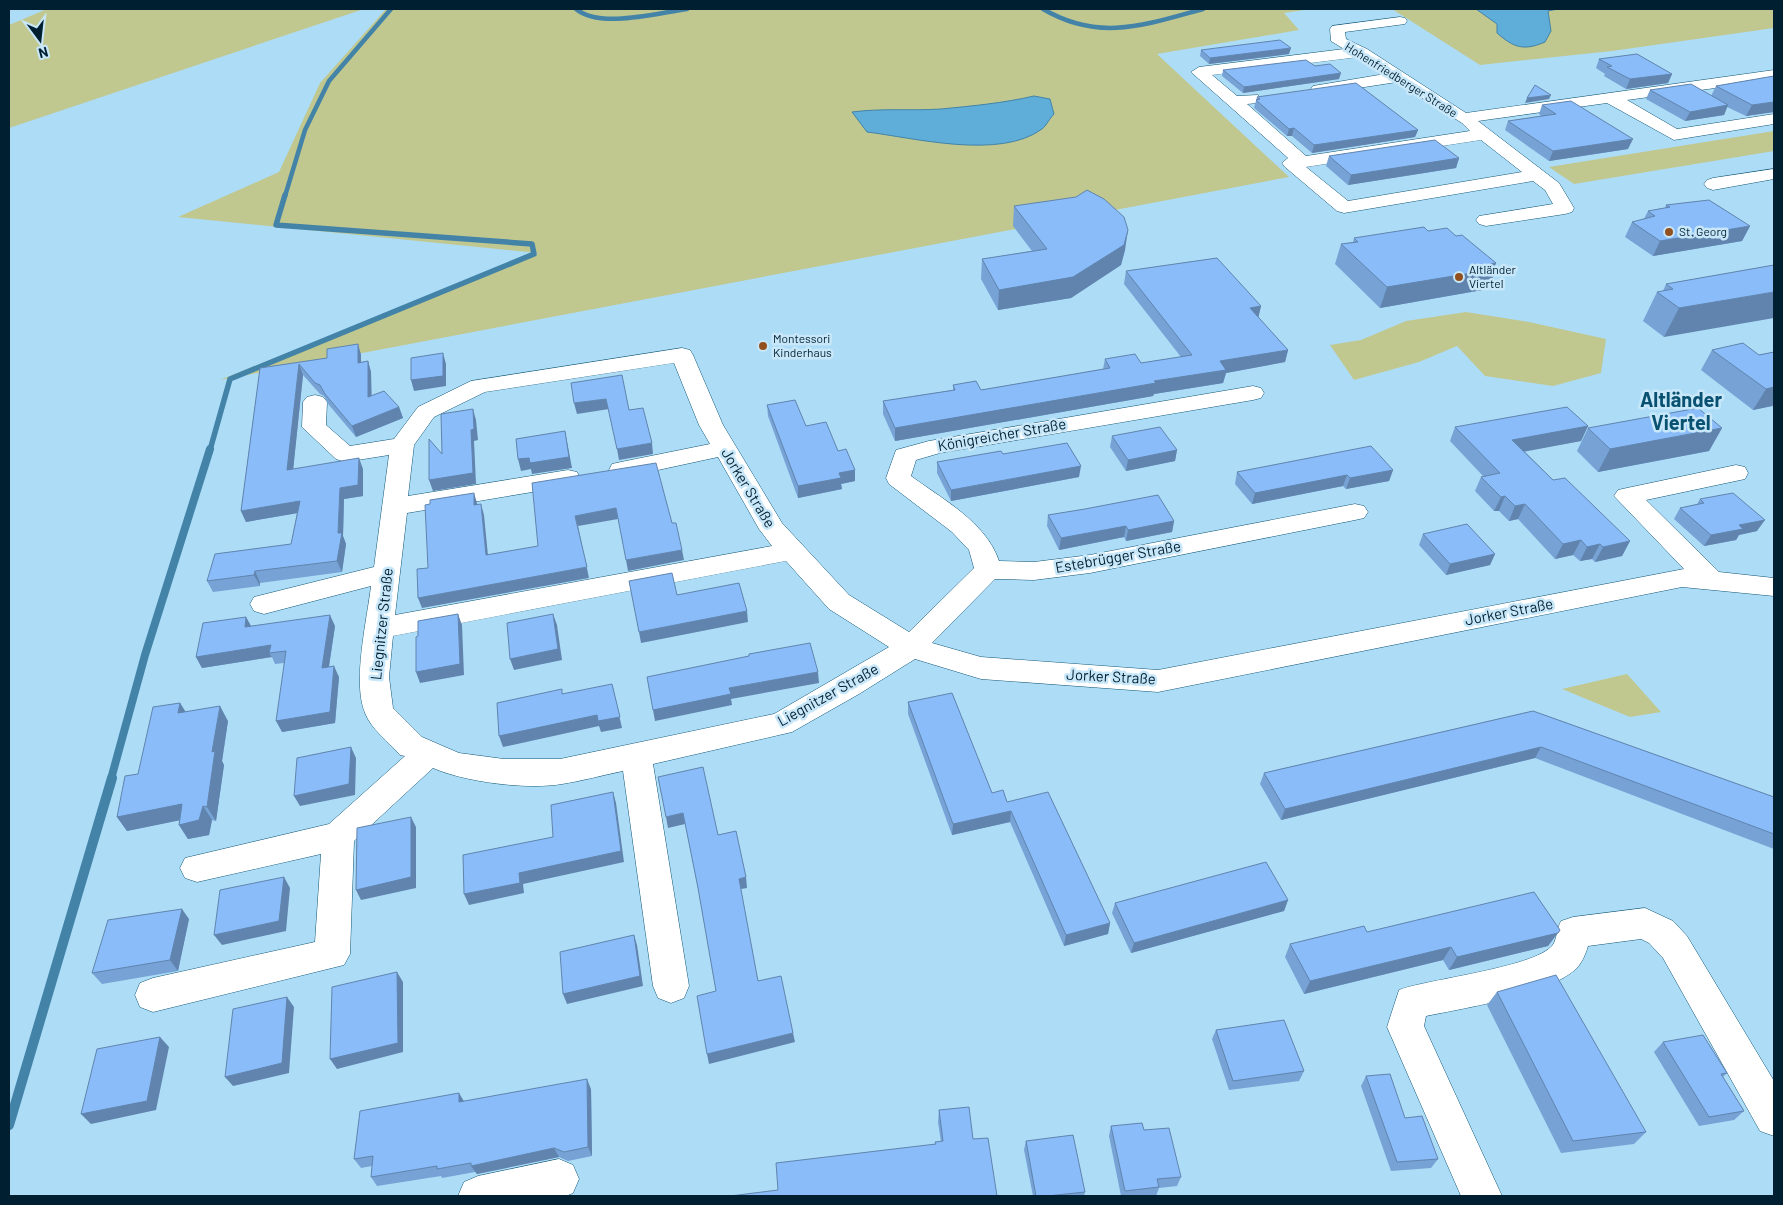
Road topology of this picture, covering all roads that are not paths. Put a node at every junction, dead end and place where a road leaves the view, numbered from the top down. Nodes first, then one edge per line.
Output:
1 (1400, 21) dead end
2 (1362, 52) junction
3 (1774, 75) edge
4 (1400, 77) junction
5 (1302, 91) edge
6 (1272, 96) edge
7 (1609, 97) junction
8 (1233, 101) junction
9 (1463, 118) junction
10 (1774, 119) edge
11 (1484, 134) junction
12 (1302, 162) junction
13 (1774, 174) edge
14 (1538, 175) junction
15 (1713, 184) dead end
16 (1486, 220) dead end
17 (682, 355) joint
18 (1253, 393) dead end
19 (315, 402) dead end
20 (402, 445) junction
21 (724, 448) junction
22 (1736, 473) dead end
23 (395, 507) junction
24 (1355, 512) dead end
25 (792, 551) junction
26 (988, 570) junction
27 (387, 573) junction
28 (1712, 581) junction
29 (1774, 587) edge
30 (264, 604) dead end
31 (380, 628) junction
32 (911, 647) junction
33 (428, 754) junction
34 (636, 756) junction
35 (338, 836) junction
36 (197, 868) dead end
37 (671, 986) dead end
38 (153, 995) dead end
39 (1774, 1117) edge
40 (559, 1179) dead end
41 (478, 1196) edge
42 (1482, 1196) edge

1 - 2 street, Hohenfriedberger Straße
2 - 4 street, Hohenfriedberger Straße
2 - 8 street
3 - 7 street, Hohenfriedberger Straße
4 - 5 street
4 - 9 street, Hohenfriedberger Straße
6 - 8 street
7 - 9 street, Hohenfriedberger Straße
7 - 10 street
8 - 12 street
9 - 11 street, Hohenfriedberger Straße
11 - 12 street
11 - 14 street, Hohenfriedberger Straße
12 - 14 street
13 - 15 street
14 - 16 street, Hohenfriedberger Straße
17 - 20 street, Liegnitzer Straße
17 - 21 street, Jorker Straße
18 - 26 street, Königreicher Straße
19 - 20 street
20 - 23 street, Liegnitzer Straße
21 - 23 street
21 - 25 street, Jorker Straße
22 - 28 street
23 - 27 street, Liegnitzer Straße
24 - 26 street, Estebrügger Straße
25 - 31 street
25 - 32 street, Jorker Straße
26 - 32 street
27 - 30 street
27 - 31 street, Liegnitzer Straße
28 - 29 street, Jorker Straße
28 - 32 street, Jorker Straße
31 - 33 street, Liegnitzer Straße
32 - 34 street, Liegnitzer Straße
33 - 34 street, Liegnitzer Straße
33 - 35 street
34 - 37 street
35 - 36 street
35 - 38 street
39 - 42 street
40 - 41 street

